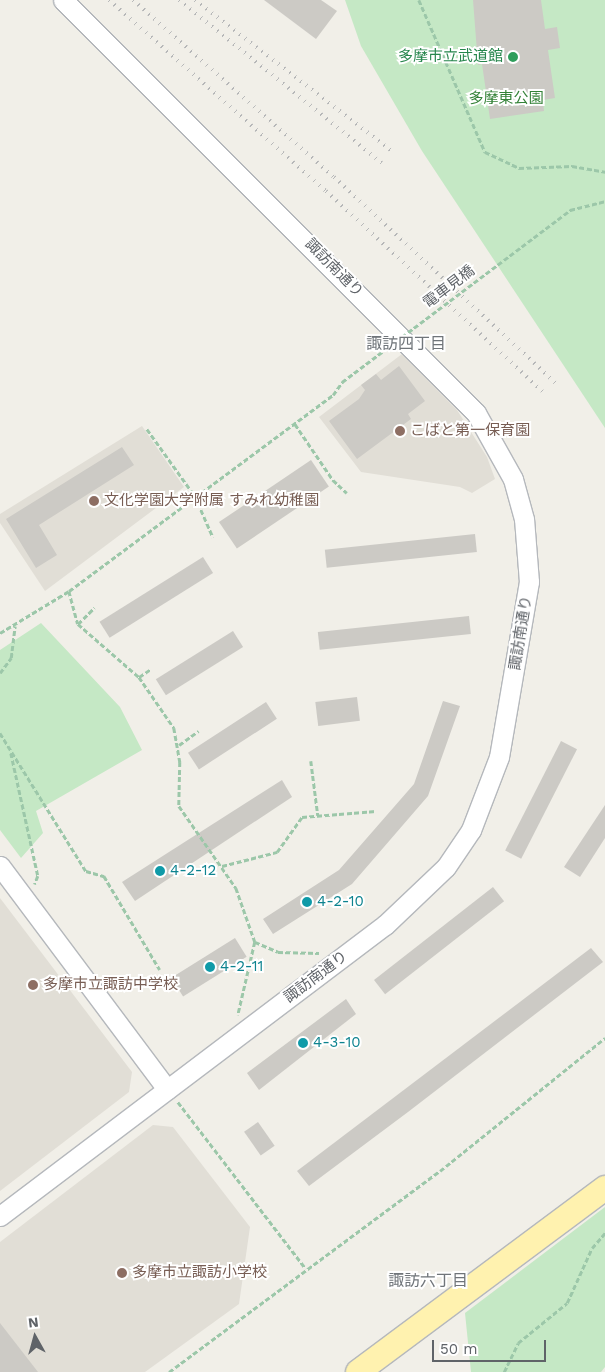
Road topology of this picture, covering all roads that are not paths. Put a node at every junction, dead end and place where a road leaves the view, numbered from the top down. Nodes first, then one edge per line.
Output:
1 (62, 0) edge
2 (0, 866) edge
3 (168, 1088) junction
4 (605, 1188) edge
5 (0, 1216) edge
6 (358, 1372) edge

1 - 3 street, 諏訪南通り
2 - 3 street
3 - 5 street, 諏訪南通り
4 - 6 main road

